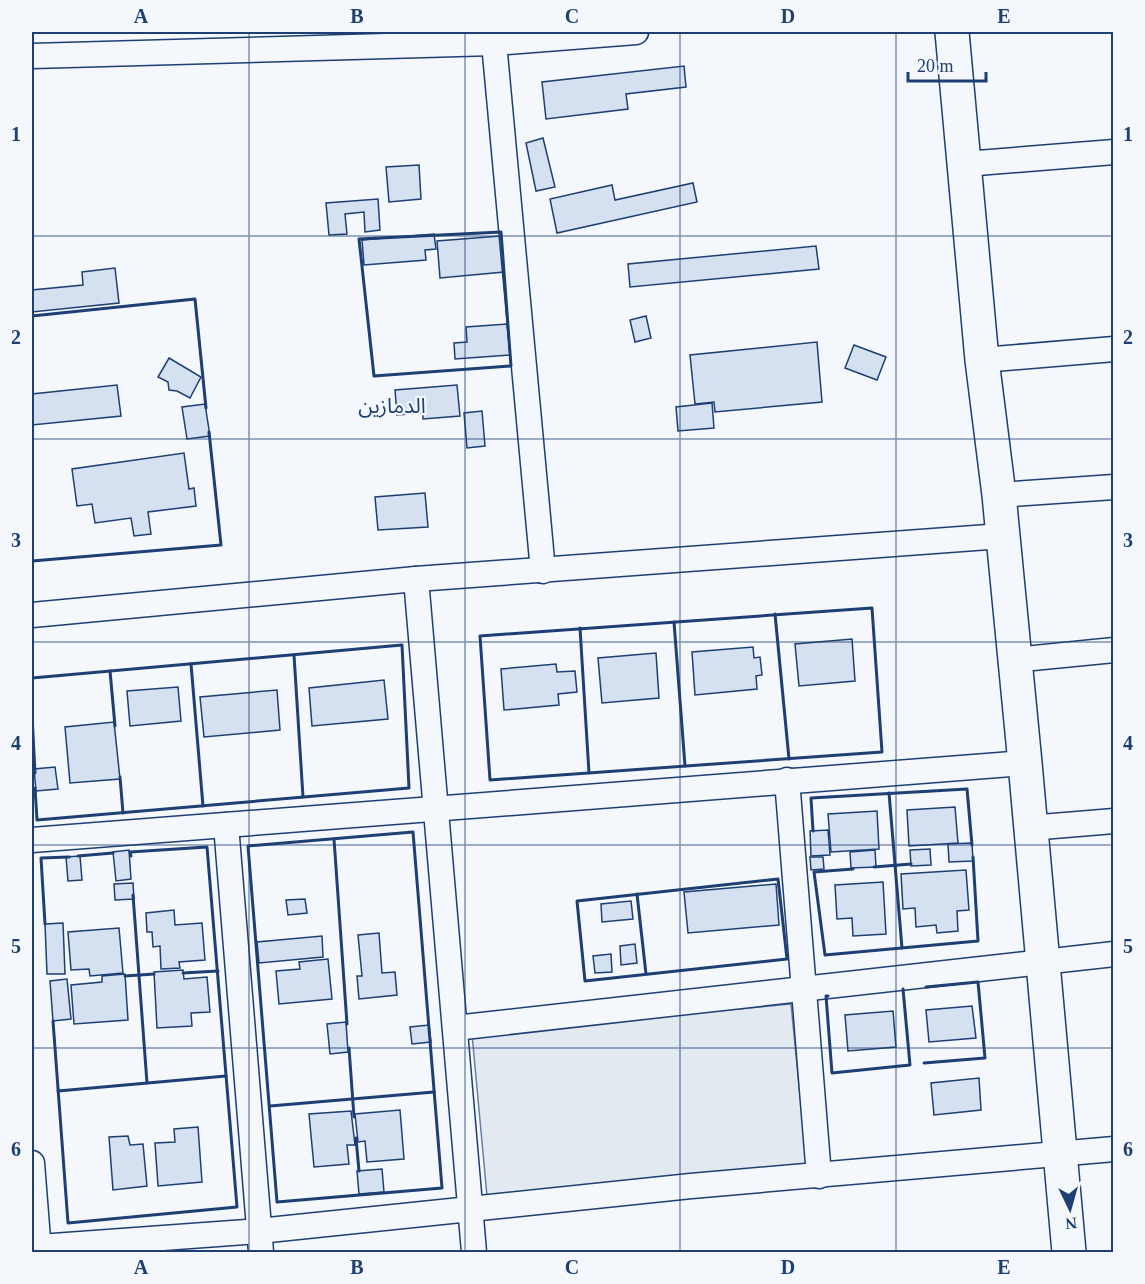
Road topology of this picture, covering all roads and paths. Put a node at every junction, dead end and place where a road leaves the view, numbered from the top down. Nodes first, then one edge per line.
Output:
1 (636, 32) edge
2 (952, 32) edge
3 (494, 43) junction
4 (32, 56) edge
5 (1113, 152) edge
6 (965, 164) junction
7 (1113, 349) edge
8 (982, 360) junction
9 (1113, 487) edge
10 (999, 495) junction
11 (1002, 537) junction
12 (543, 571) junction
13 (416, 579) junction
14 (32, 615) edge
15 (1113, 650) edge
16 (1014, 660) junction
17 (1025, 763) junction
18 (787, 780) junction
19 (437, 807) junction
20 (1113, 820) edge
21 (226, 825) junction
22 (1029, 828) junction
23 (32, 840) edge
24 (1113, 954) edge
25 (1042, 961) junction
26 (803, 989) junction
27 (455, 1028) junction
28 (1113, 1149) edge
29 (1059, 1154) junction
30 (32, 1163) edge
31 (819, 1176) junction
32 (471, 1210) junction
33 (260, 1242) edge
34 (39, 1250) edge
35 (474, 1252) edge
36 (1069, 1252) edge

1 - 3 street
2 - 6 street
3 - 4 street
3 - 12 street
5 - 6 street
6 - 8 street
7 - 8 street
8 - 10 street
9 - 10 street
10 - 11 street
11 - 12 street
11 - 16 street
12 - 13 street
13 - 14 street
13 - 19 street
15 - 16 street
16 - 17 street
17 - 18 street
17 - 22 street
18 - 19 street
18 - 26 street
19 - 21 street
19 - 27 street
20 - 22 street
21 - 23 street
21 - 33 street
22 - 25 street
24 - 25 street
25 - 26 street
25 - 29 street
26 - 27 street
26 - 31 street
27 - 32 street
28 - 29 street
29 - 31 street
29 - 36 street
30 - 34 street
31 - 32 street
32 - 33 street
32 - 35 street
33 - 34 street

